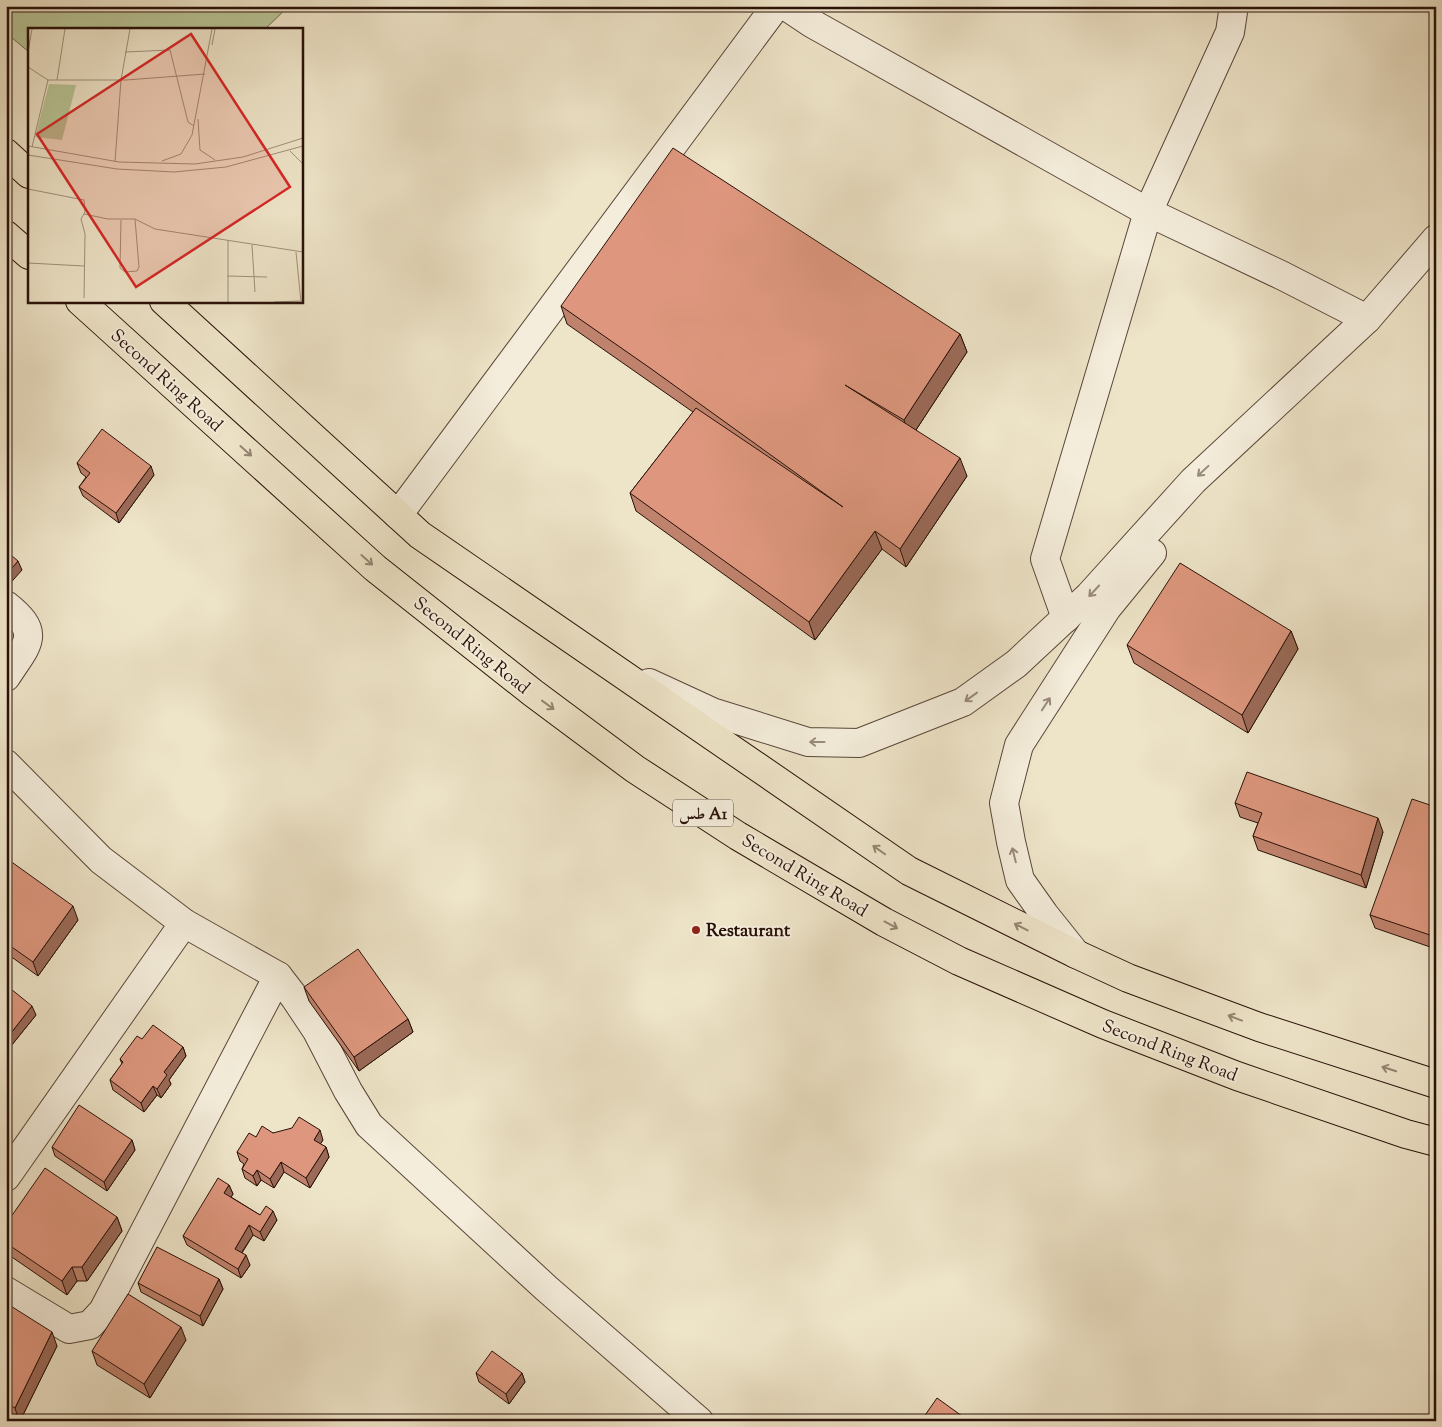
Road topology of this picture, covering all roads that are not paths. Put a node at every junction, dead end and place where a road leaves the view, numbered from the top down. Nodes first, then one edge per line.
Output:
1 (776, 6) edge
2 (786, 6) edge
3 (1232, 6) edge
4 (6, 153) edge
5 (28, 173) edge
6 (1148, 212) junction
7 (6, 235) edge
8 (1436, 239) edge
9 (28, 254) edge
10 (1436, 265) edge
11 (81, 302) edge
12 (165, 302) edge
13 (1367, 319) junction
14 (398, 515) junction
15 (6, 605) edge
16 (1066, 618) junction
17 (616, 668) junction
18 (6, 677) edge
19 (6, 764) edge
20 (184, 923) junction
21 (1076, 954) junction
22 (278, 976) junction
23 (1436, 1084) edge
24 (1436, 1142) edge
25 (6, 1177) edge
26 (6, 1291) edge
27 (699, 1421) edge

1 - 14 street
2 - 6 street
3 - 6 street
4 - 5 highway
6 - 13 street
6 - 16 street
7 - 9 highway
8 - 13 street
21 -> 10 street
11 -> 24 highway, Second Ring Road / طس A1
12 - 14 highway
13 -> 16 street
14 - 17 highway
15 - 18 street
16 -> 17 street
21 -> 17 highway
19 - 20 street
20 - 22 street
20 - 25 street
23 -> 21 highway
22 - 26 street
22 - 27 street

